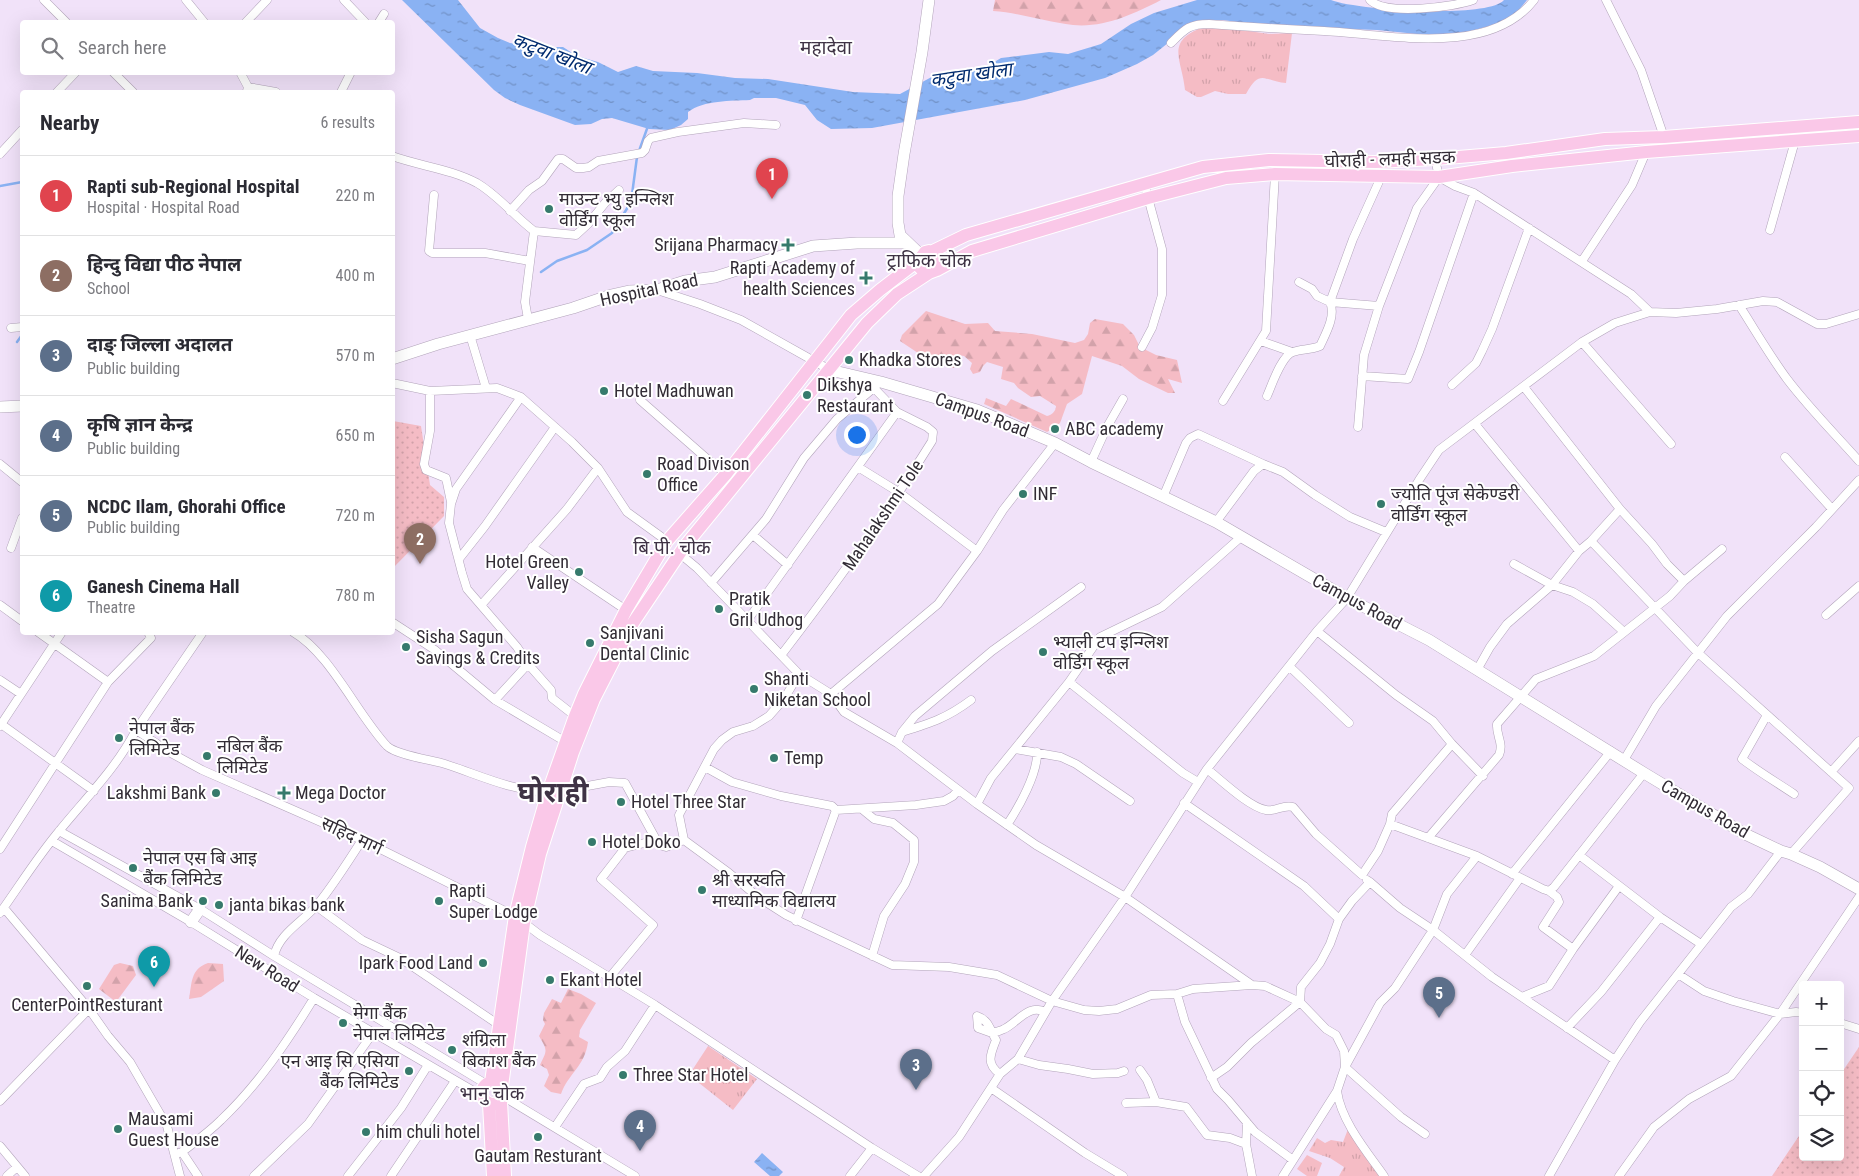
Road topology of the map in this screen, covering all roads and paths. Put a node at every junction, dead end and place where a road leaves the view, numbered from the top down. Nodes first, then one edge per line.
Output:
1 (44, 0) edge
2 (186, 0) edge
3 (267, 0) edge
4 (344, 0) edge
5 (929, 0) edge
6 (1370, 0) edge
7 (1473, 0) edge
8 (1534, 0) edge
9 (1606, 0) edge
10 (384, 14) dead end
11 (64, 20) edge
12 (202, 20) edge
13 (248, 20) edge
14 (363, 20) edge
15 (380, 20) edge
16 (1171, 43) dead end
17 (73, 75) edge
18 (116, 75) edge
19 (241, 75) edge
20 (350, 75) edge
21 (59, 90) edge
22 (131, 90) edge
23 (247, 90) edge
24 (342, 90) edge
25 (1859, 122) edge
26 (776, 125) dead end
27 (20, 132) edge
28 (1859, 136) edge
29 (1664, 137) junction
30 (1795, 141) junction
31 (1646, 152) junction
32 (0, 154) edge
33 (395, 157) edge
34 (1435, 159) junction
35 (1275, 174) junction
36 (1381, 177) junction
37 (1439, 177) junction
38 (1144, 183) junction
39 (619, 190) dead end
40 (1474, 193) junction
41 (434, 195) dead end
42 (1148, 198) junction
43 (510, 210) junction
44 (1529, 228) junction
45 (1770, 230) dead end
46 (534, 231) junction
47 (908, 243) junction
48 (924, 255) junction
49 (530, 261) junction
50 (1582, 262) junction
51 (934, 271) junction
52 (1299, 282) dead end
53 (657, 290) junction
54 (1330, 302) junction
55 (1739, 305) junction
56 (1379, 306) junction
57 (1650, 312) junction
58 (1859, 314) edge
59 (528, 319) junction
60 (20, 327) edge
61 (11, 328) dead end
62 (470, 335) junction
63 (1260, 341) junction
64 (1582, 342) junction
65 (1142, 347) dead end
66 (1292, 352) junction
67 (395, 358) edge
68 (815, 361) junction
69 (830, 370) junction
70 (1362, 376) junction
71 (395, 384) edge
72 (877, 385) junction
73 (1452, 385) dead end
74 (486, 388) junction
75 (1524, 388) junction
76 (430, 391) junction
77 (1267, 396) dead end
78 (521, 397) junction
79 (1123, 399) dead end
80 (640, 400) dead end
81 (1223, 401) dead end
82 (20, 406) edge
83 (0, 407) edge
84 (897, 412) junction
85 (1475, 424) junction
86 (555, 427) junction
87 (1358, 427) dead end
88 (1055, 443) junction
89 (1671, 444) dead end
90 (1785, 457) dead end
91 (1859, 461) edge
92 (1091, 462) junction
93 (0, 464) edge
94 (1263, 464) junction
95 (858, 467) junction
96 (598, 468) junction
97 (731, 477) junction
98 (20, 480) edge
99 (1859, 480) edge
100 (900, 493) junction
101 (1163, 497) junction
102 (451, 504) junction
103 (1620, 509) junction
104 (1832, 510) junction
105 (1216, 522) junction
106 (20, 523) edge
107 (1386, 532) junction
108 (753, 535) junction
109 (1241, 537) junction
110 (1591, 541) junction
111 (666, 542) junction
112 (532, 547) junction
113 (11, 548) dead end
114 (1722, 549) dead end
115 (977, 551) junction
116 (1579, 551) junction
117 (680, 553) junction
118 (458, 559) junction
119 (1514, 564) dead end
120 (788, 565) junction
121 (1684, 580) junction
122 (711, 583) junction
123 (1552, 585) junction
124 (1859, 586) edge
125 (1081, 587) dead end
126 (1347, 598) junction
127 (482, 604) junction
128 (0, 605) edge
129 (1654, 608) junction
130 (626, 610) junction
131 (1826, 615) dead end
132 (20, 620) edge
133 (747, 621) junction
134 (395, 624) edge
135 (1317, 631) junction
136 (1624, 632) junction
137 (42, 635) edge
138 (60, 635) edge
139 (150, 635) edge
140 (201, 635) edge
141 (297, 635) edge
142 (54, 644) junction
143 (1697, 652) junction
144 (782, 654) junction
145 (528, 664) junction
146 (1289, 666) junction
147 (1477, 670) junction
148 (799, 674) junction
149 (0, 680) edge
150 (108, 682) junction
151 (1069, 682) junction
152 (21, 694) junction
153 (831, 694) junction
154 (1522, 697) junction
155 (495, 700) junction
156 (971, 700) dead end
157 (1767, 715) junction
158 (575, 716) junction
159 (1349, 722) dead end
160 (1, 725) edge
161 (136, 730) junction
162 (902, 732) junction
163 (566, 742) junction
164 (1859, 742) edge
165 (897, 743) junction
166 (1452, 744) junction
167 (1015, 749) junction
168 (1611, 751) junction
169 (1038, 752) junction
170 (1624, 760) junction
171 (57, 763) junction
172 (705, 767) junction
173 (1207, 769) junction
174 (1831, 772) junction
175 (1644, 773) junction
176 (1483, 776) junction
177 (1198, 782) junction
178 (958, 790) junction
179 (94, 791) junction
180 (554, 791) junction
181 (1794, 794) dead end
182 (1130, 801) dead end
183 (1184, 803) junction
184 (977, 804) junction
185 (836, 810) junction
186 (864, 810) junction
187 (1390, 824) junction
188 (1007, 825) junction
189 (59, 831) junction
190 (1428, 838) junction
191 (362, 840) junction
192 (656, 840) junction
193 (684, 840) junction
194 (52, 841) junction
195 (0, 849) edge
196 (1786, 853) junction
197 (1580, 855) junction
198 (1477, 856) junction
199 (1512, 874) junction
200 (1362, 875) junction
201 (1520, 878) junction
202 (1370, 882) junction
203 (1619, 886) junction
204 (1549, 890) junction
205 (1859, 890) edge
206 (0, 896) edge
207 (1124, 897) junction
208 (1859, 897) edge
209 (316, 906) junction
210 (4, 908) edge
211 (200, 910) junction
212 (1660, 917) junction
213 (519, 919) junction
214 (1339, 919) junction
215 (796, 921) junction
216 (192, 922) junction
217 (1433, 930) junction
218 (1701, 944) junction
219 (1573, 949) junction
220 (1465, 955) junction
221 (274, 956) junction
222 (872, 956) junction
223 (1678, 974) junction
224 (609, 978) junction
225 (1252, 985) junction
226 (1177, 994) junction
227 (1522, 996) junction
228 (314, 998) junction
229 (1052, 1001) junction
230 (1300, 1002) junction
231 (655, 1005) junction
232 (89, 1009) junction
233 (1046, 1012) junction
234 (1799, 1012) edge
235 (1780, 1014) junction
236 (1844, 1023) edge
237 (500, 1025) junction
238 (1567, 1028) junction
239 (1859, 1028) edge
240 (373, 1033) junction
241 (1018, 1059) junction
242 (1615, 1060) junction
243 (428, 1065) junction
244 (1346, 1068) junction
245 (1140, 1070) dead end
246 (1124, 1071) dead end
247 (1000, 1074) junction
248 (1212, 1078) junction
249 (456, 1081) junction
250 (991, 1088) junction
251 (1337, 1091) junction
252 (494, 1093) junction
253 (0, 1101) edge
254 (1156, 1102) junction
255 (1126, 1103) dead end
256 (1247, 1123) junction
257 (555, 1128) junction
258 (1425, 1134) dead end
259 (1246, 1144) junction
260 (0, 1146) edge
261 (872, 1148) junction
262 (178, 1153) junction
263 (1293, 1160) junction
264 (17, 1167) junction
265 (7, 1176) edge
266 (25, 1176) edge
267 (180, 1176) edge
268 (198, 1176) edge
269 (254, 1176) edge
270 (348, 1176) edge
271 (391, 1176) edge
272 (493, 1176) edge
273 (505, 1176) edge
274 (635, 1176) edge
275 (850, 1176) edge
276 (918, 1176) edge
277 (924, 1176) edge
278 (1124, 1176) edge
279 (1252, 1176) edge
280 (1283, 1176) edge
281 (1384, 1176) edge
282 (1549, 1176) edge
283 (1619, 1176) edge

1 - 11 street
2 - 12 street
3 - 13 street
4 - 14 street
5 - 47 street
6 - 7 street
8 - 16 street
9 - 29 street
10 - 15 street
17 - 21 street
18 - 22 street
19 - 23 street
20 - 24 street
25 - 29 main road, घोराही - लमही सडक
26 - 43 street
27 - 32 street
28 - 30 main road, घोराही - लमही सडक
29 - 34 main road, घोराही - लमही सडक
30 - 31 main road, घोराही - लमही सडक
30 - 45 street
31 - 37 main road, घोराही - लमही सडक
31 - 50 street
33 - 43 street
34 - 37 street
34 - 38 main road, घोराही - लमही सडक
35 - 36 main road, घोराही - लमही सडक
35 - 42 main road, घोराही - लमही सडक
35 - 63 street
36 - 37 main road, घोराही - लमही सडक
36 - 54 street
37 - 40 street
37 - 56 street
38 - 42 street
38 - 48 main road, घोराही - लमही सडक
39 - 46 street
40 - 44 street
40 - 70 street
41 - 49 street
42 - 51 main road, घोराही - लमही सडक
42 - 65 street
43 - 46 street
44 - 50 street
44 - 73 street
46 - 49 street
47 - 48 street
47 - 53 street, Hospital Road
48 - 51 main road
48 - 51 main road
48 - 68 main road, घोराही - लमही सडक
49 - 59 street
50 - 57 street
51 - 69 main road, घोराही - लमही सडक
52 - 54 street
53 - 59 street, Hospital Road
53 - 68 street
54 - 56 street
54 - 66 street
55 - 57 street
55 - 58 street
55 - 91 street
56 - 70 street
57 - 64 street
59 - 62 street, Hospital Road
60 - 61 street
62 - 67 street, Hospital Road
62 - 74 street
63 - 66 street
63 - 81 street
64 - 75 street
64 - 89 street
66 - 77 street
68 - 69 street
68 - 97 main road, घोराही - लमही सडक
69 - 72 street, Campus Road
69 - 97 main road, घोराही - लमही सडक
70 - 87 street
71 - 76 street
72 - 84 street, Mahalakshmi Tole
72 - 88 street, Campus Road
72 - 108 street
74 - 76 street
74 - 78 street
75 - 85 street
75 - 103 street
76 - 102 street
78 - 86 street
78 - 102 street
79 - 92 street
80 - 97 street
82 - 83 street
84 - 95 street
84 - 100 street, Mahalakshmi Tole
85 - 107 street
85 - 116 street
86 - 96 street
86 - 118 street
88 - 92 street, Campus Road
88 - 115 street
90 - 104 street
92 - 101 street, Campus Road
93 - 98 street
94 - 101 street
94 - 105 street
94 - 107 street
95 - 100 street
95 - 120 street
96 - 111 street
96 - 112 street
97 - 111 main road
97 - 117 main road
99 - 104 street
100 - 115 street
100 - 144 street, Mahalakshmi Tole
101 - 105 street, Campus Road
102 - 118 street
103 - 110 street
103 - 121 street
104 - 143 street
105 - 109 street, Campus Road
106 - 113 street
107 - 126 street
108 - 120 street
108 - 122 street
109 - 126 street, Campus Road
109 - 151 street
110 - 116 street
110 - 129 street
111 - 117 main road
111 - 130 main road
112 - 127 street
112 - 130 street
114 - 121 street
115 - 153 street
116 - 123 street
117 - 122 street
117 - 180 main road
118 - 127 street
119 - 123 street
120 - 133 street
121 - 129 street
122 - 133 street
123 - 136 street
123 - 147 street
124 - 131 street
125 - 162 street
126 - 135 street
126 - 147 street, Campus Road
127 - 145 street
128 - 132 street
129 - 136 street
129 - 143 street
130 - 158 main road
133 - 144 street
134 - 155 street
135 - 146 street
135 - 166 street
136 - 154 street
137 - 142 street
138 - 142 street
139 - 150 street
140 - 161 street
141 - 180 street
142 - 150 street
142 - 152 street
143 - 157 street
143 - 170 street
144 - 148 street
145 - 155 street
145 - 158 street
146 - 159 street
146 - 173 street
147 - 154 street, Campus Road
148 - 153 street
148 - 172 street
149 - 152 street
150 - 171 street
151 - 167 street
151 - 177 street
152 - 160 street
153 - 165 street
154 - 168 street, Campus Road
154 - 176 street
155 - 163 street
156 - 162 street
157 - 174 street
157 - 181 street
158 - 163 main road
160 - 171 street
161 - 179 street
161 - 191 street, सहिद मार्ग
162 - 165 street
163 - 180 main road
164 - 174 street
165 - 178 street
166 - 176 street
166 - 187 street
167 - 169 street
167 - 184 street
168 - 170 street, Campus Road
168 - 199 street
169 - 182 street
169 - 188 street
170 - 175 street, Campus Road
171 - 179 street
171 - 195 street
172 - 185 street
172 - 193 street
173 - 177 street
173 - 200 street
174 - 196 street
175 - 196 street, Campus Road
175 - 197 street
176 - 190 street
177 - 183 street
178 - 184 street
178 - 186 street
179 - 189 street
180 - 192 street
180 - 213 main road
183 - 207 street
183 - 214 street
184 - 188 street
185 - 186 street
185 - 215 street
186 - 222 street
187 - 190 street
187 - 200 street
188 - 207 street
189 - 194 street
189 - 211 street, New Road
190 - 198 street
191 - 209 street
191 - 213 street, सहिद मार्ग
192 - 193 street
192 - 224 street
193 - 215 street
194 - 210 street
194 - 216 street, New Road
196 - 205 street, Campus Road
196 - 218 street
197 - 203 street
197 - 204 street
198 - 199 street
198 - 217 street
199 - 201 street
200 - 202 street
201 - 204 street
201 - 220 street
202 - 214 street
202 - 217 street
203 - 212 street
203 - 219 street
204 - 219 street
206 - 210 street
207 - 225 street
207 - 229 street
208 - 235 street
209 - 221 street
209 - 237 street
210 - 232 street
211 - 216 street
211 - 221 street, New Road
212 - 218 street
212 - 238 street
213 - 224 street, सहिद मार्ग
213 - 237 main road
213 - 252 main road
214 - 230 street
215 - 222 street
216 - 228 street, New Road
217 - 220 street
217 - 244 street
218 - 223 street
219 - 227 street
220 - 227 street
221 - 252 street, New Road
222 - 229 street
223 - 235 street
223 - 242 street
224 - 231 street, सहिद मार्ग
225 - 226 street
225 - 230 street
226 - 229 street
226 - 248 street
227 - 238 street
228 - 240 street, New Road
228 - 262 street
229 - 233 street
230 - 244 street
230 - 248 street
231 - 257 street
231 - 261 street, सहिद मार्ग
232 - 253 street
232 - 262 street
233 - 241 street
233 - 247 street
234 - 235 street
235 - 283 street
236 - 239 street
237 - 252 main road
238 - 242 street
240 - 243 street, New Road
240 - 269 street
241 - 246 street
241 - 247 street
242 - 282 street
243 - 249 street, New Road
243 - 270 street
244 - 251 street
244 - 258 street
245 - 254 street
247 - 250 street
248 - 256 street
249 - 252 street, New Road
249 - 271 street
250 - 277 street
250 - 278 street
251 - 263 street
251 - 281 street
252 - 257 street
252 - 272 main road
252 - 273 main road
254 - 255 street
254 - 259 street
256 - 259 street
256 - 263 street
257 - 274 street
259 - 279 street
260 - 264 street
261 - 275 street
261 - 276 street, सहिद मार्ग
262 - 267 street
262 - 268 street
263 - 280 street
264 - 265 street
264 - 266 street

